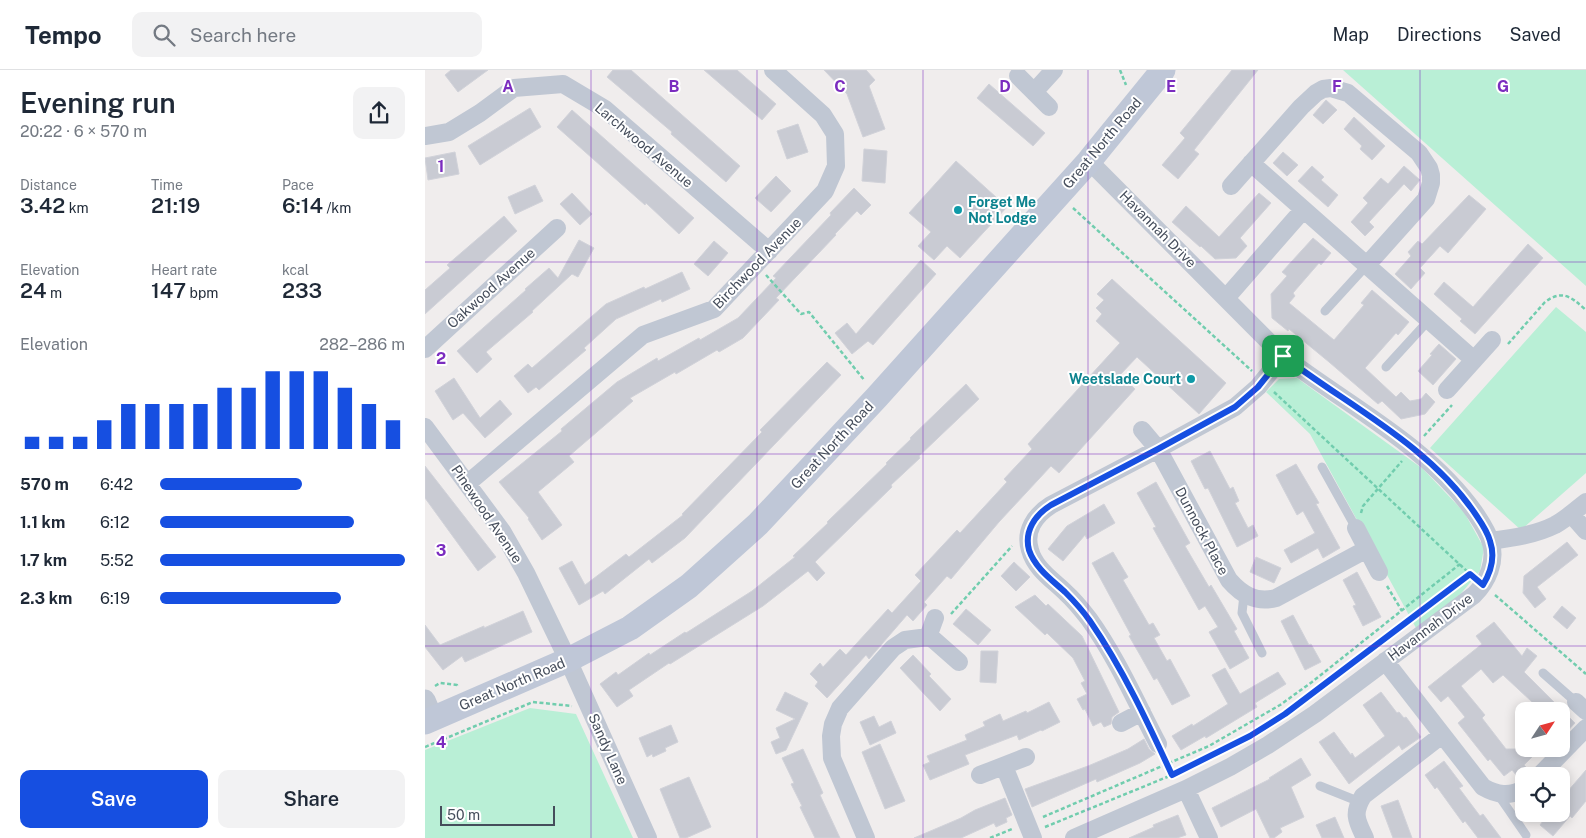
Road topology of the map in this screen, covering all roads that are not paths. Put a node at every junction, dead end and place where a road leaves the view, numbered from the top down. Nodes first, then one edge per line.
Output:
1 (773, 70) edge
2 (1054, 70) edge
3 (1163, 70) edge
4 (1018, 76) dead end
5 (1034, 92) junction
6 (1049, 107) dead end
7 (425, 136) edge
8 (1089, 160) junction
9 (1251, 164) junction
10 (1231, 186) dead end
11 (1303, 210) junction
12 (557, 228) dead end
13 (769, 251) junction
14 (1367, 265) junction
15 (1226, 298) junction
16 (1325, 310) dead end
17 (1429, 320) junction
18 (1492, 340) dead end
19 (425, 348) edge
20 (1283, 356) junction
21 (1474, 360) junction
22 (1386, 367) dead end
23 (1447, 390) dead end
24 (425, 427) edge
25 (1142, 430) dead end
26 (1158, 449) junction
27 (1322, 467) dead end
28 (468, 483) junction
29 (1586, 502) edge
30 (1571, 514) junction
31 (1356, 528) joint
32 (1586, 532) edge
33 (1490, 541) junction
34 (1367, 549) junction
35 (1379, 572) road end
36 (1244, 595) junction
37 (935, 618) road end
38 (928, 637) junction
39 (1263, 653) dead end
40 (568, 660) junction
41 (1385, 661) junction
42 (959, 662) dead end
43 (1543, 673) dead end
44 (1581, 707) edge
45 (1142, 712) junction
46 (428, 714) edge
47 (1121, 723) dead end
48 (1586, 728) edge
49 (1442, 735) junction
50 (1158, 744) road end
51 (1026, 757) dead end
52 (1004, 766) junction
53 (1548, 767) edge
54 (980, 775) dead end
55 (1320, 786) dead end
56 (1186, 789) junction
57 (1497, 793) junction
58 (1515, 793) edge
59 (1360, 802) junction
60 (1030, 831) edge
61 (1526, 835) dead end
62 (648, 838) edge
63 (866, 838) edge
64 (1073, 838) edge
65 (1209, 838) edge
66 (1365, 838) edge

1 - 13 street, Birchwood Avenue
2 - 5 street
3 - 8 main road, Great North Road
4 - 5 street
5 - 6 street
7 - 13 street, Larchwood Avenue
8 - 15 street, Havannah Drive
8 - 40 main road, Great North Road
9 - 10 street
9 - 11 street
9 - 14 street
11 - 14 street
11 - 15 street
12 - 19 street, Oakwood Avenue
13 - 28 street, Birchwood Avenue
14 - 16 lane
14 - 17 street
15 - 20 street, Havannah Drive
17 - 21 street
17 - 22 lane
18 - 21 street
20 - 26 street
20 - 33 street, Havannah Drive
21 - 23 street
24 - 28 street, Pinewood Avenue
25 - 26 street
26 - 36 street, Dunnock Place
26 - 45 street
27 - 31 lane
28 - 40 street, Pinewood Avenue
29 - 30 street
30 - 32 street
30 - 33 street
31 - 34 street
33 - 41 street, Havannah Drive
34 - 35 street
34 - 36 street
36 - 39 lane
37 - 38 street
38 - 42 street
38 - 63 street
40 - 46 main road, Great North Road
40 - 62 street, Sandy Lane
41 - 49 street
41 - 56 street, Havannah Drive
43 - 44 lane
45 - 47 street
45 - 50 street
48 - 53 street
49 - 57 street
49 - 59 street
51 - 52 street
52 - 54 street
52 - 60 street
55 - 59 lane
56 - 64 street, Havannah Drive
56 - 65 street
57 - 58 street
57 - 61 lane
59 - 66 street

